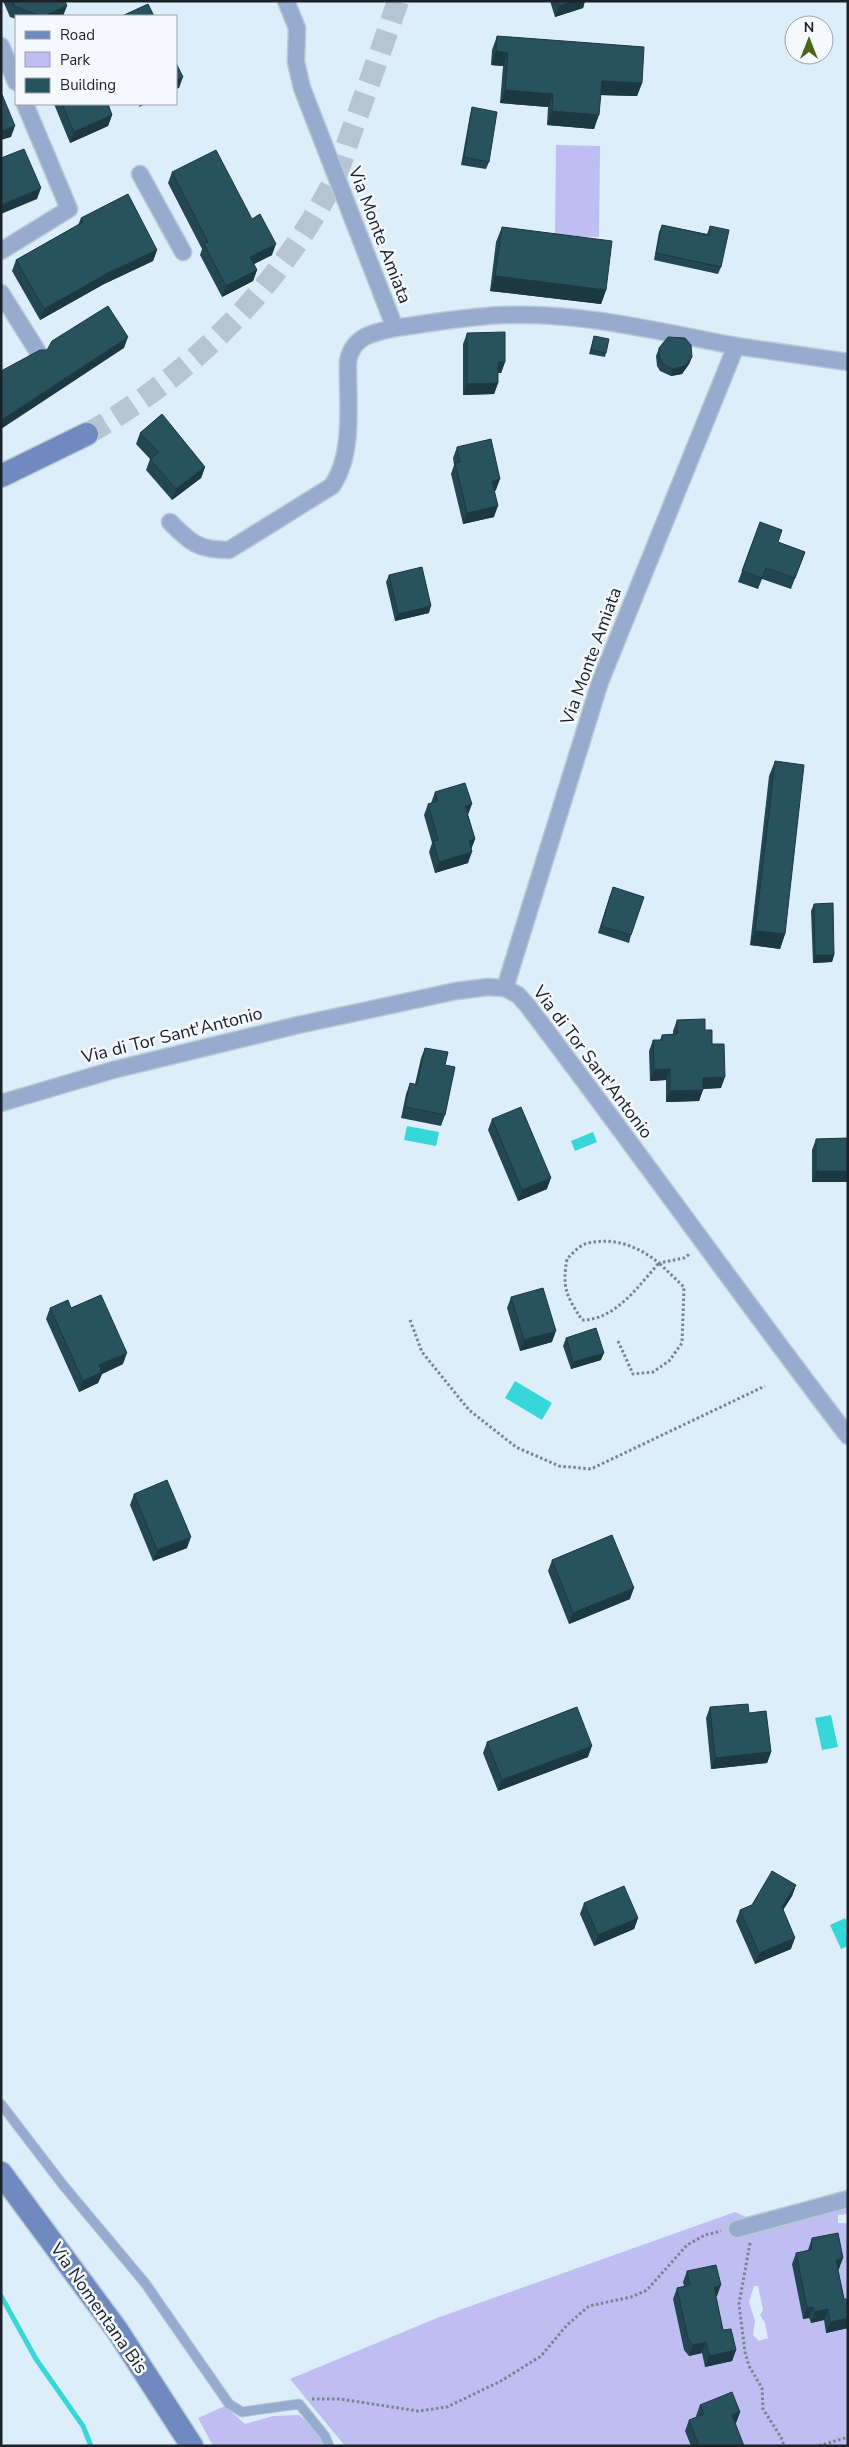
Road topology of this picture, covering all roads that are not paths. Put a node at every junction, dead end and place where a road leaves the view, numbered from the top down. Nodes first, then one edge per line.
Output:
1 (286, 1) edge
2 (1, 46) edge
3 (15, 80) edge
4 (25, 105) edge
5 (140, 174) dead end
6 (1, 252) edge
7 (183, 252) dead end
8 (1, 293) edge
9 (395, 328) junction
10 (736, 346) junction
11 (38, 352) edge
12 (848, 362) edge
13 (87, 434) tunnel mouth
14 (1, 476) edge
15 (170, 522) dead end
16 (505, 988) junction
17 (1, 1103) edge
18 (848, 1436) edge
19 (1, 2104) edge
20 (1, 2173) edge
21 (848, 2199) edge
22 (730, 2229) road end
23 (192, 2446) edge
24 (329, 2446) edge

1 - 9 street, Via Monte Amiata
2 - 3 street
4 - 6 street
5 - 7 street
8 - 11 street
9 - 10 street, Via Monte Amiata
9 - 15 street
10 - 12 street, Via Monte Amiata
10 - 16 street, Via Monte Amiata
13 - 14 main road
16 - 17 street, Via di Tor Sant'Antonio
16 - 18 street, Via di Tor Sant'Antonio
19 - 24 lane
20 - 23 main road, Via Nomentana Bis
21 - 22 street

